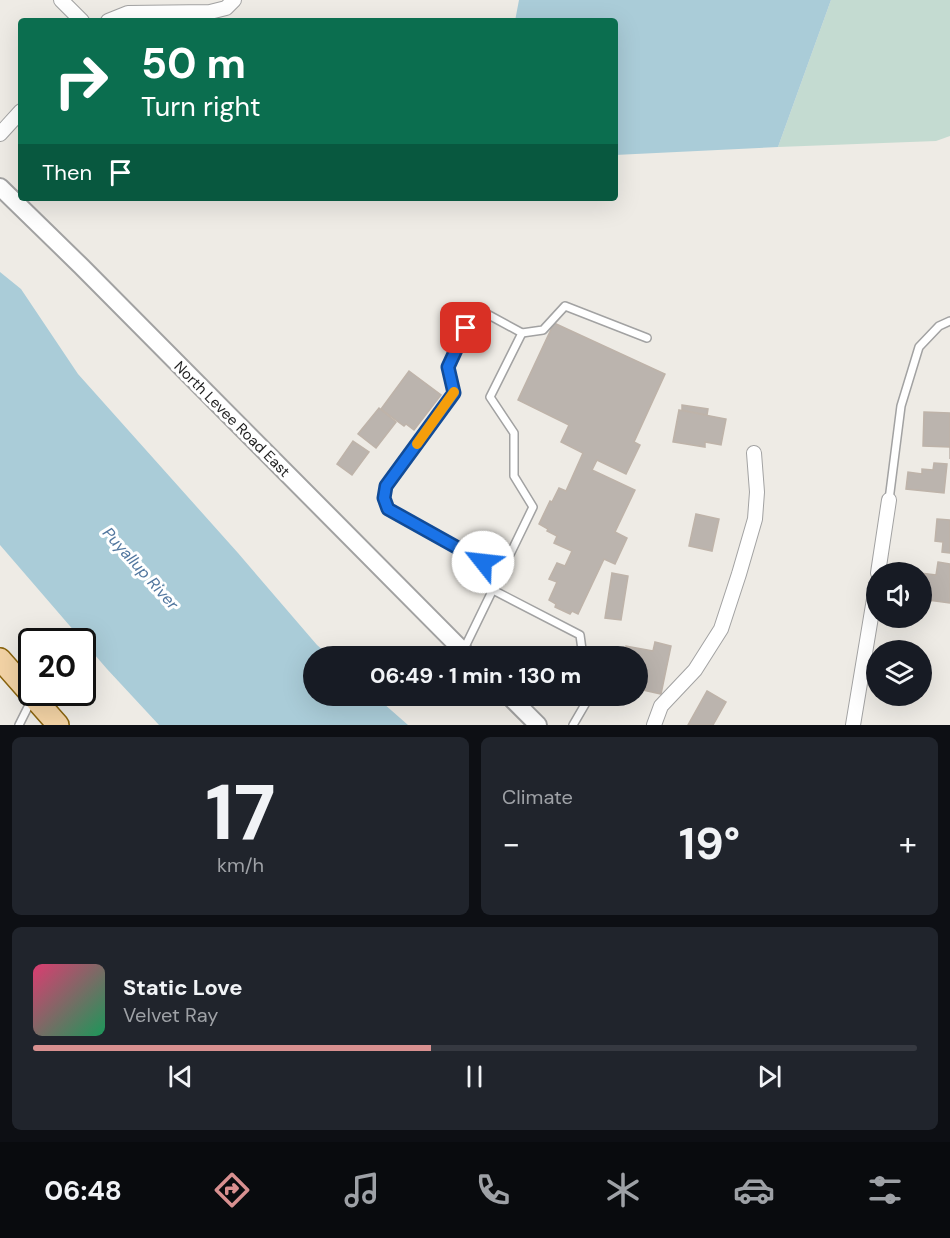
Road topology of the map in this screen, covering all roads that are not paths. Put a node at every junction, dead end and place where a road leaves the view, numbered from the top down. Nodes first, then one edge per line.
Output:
1 (61, 0) edge
2 (234, 0) edge
3 (79, 18) edge
4 (116, 18) edge
5 (18, 114) edge
6 (0, 134) edge
7 (0, 188) edge
8 (950, 321) edge
9 (522, 333) junction
10 (647, 338) dead end
11 (754, 453) dead end
12 (889, 500) joint
13 (880, 562) edge
14 (502, 573) junction
15 (493, 590) junction
16 (869, 628) edge
17 (458, 646) edge
18 (469, 646) edge
19 (582, 646) edge
20 (0, 658) edge
21 (18, 679) edge
22 (28, 706) edge
23 (41, 706) edge
24 (519, 706) edge
25 (584, 706) edge
26 (19, 725) edge
27 (58, 725) edge
28 (538, 725) edge
29 (573, 725) edge
30 (654, 725) edge
31 (853, 725) edge

1 - 3 street
2 - 4 street
5 - 6 street
7 - 17 street, North Levee Road East
8 - 12 lane
9 - 10 lane
9 - 14 lane, North Levee Road East
9 - 14 lane
11 - 30 street
12 - 13 street
14 - 15 lane, North Levee Road East
15 - 18 lane, North Levee Road East
15 - 19 lane
16 - 31 street
20 - 21 main road
22 - 26 lane
23 - 27 main road
24 - 28 street
25 - 29 lane

